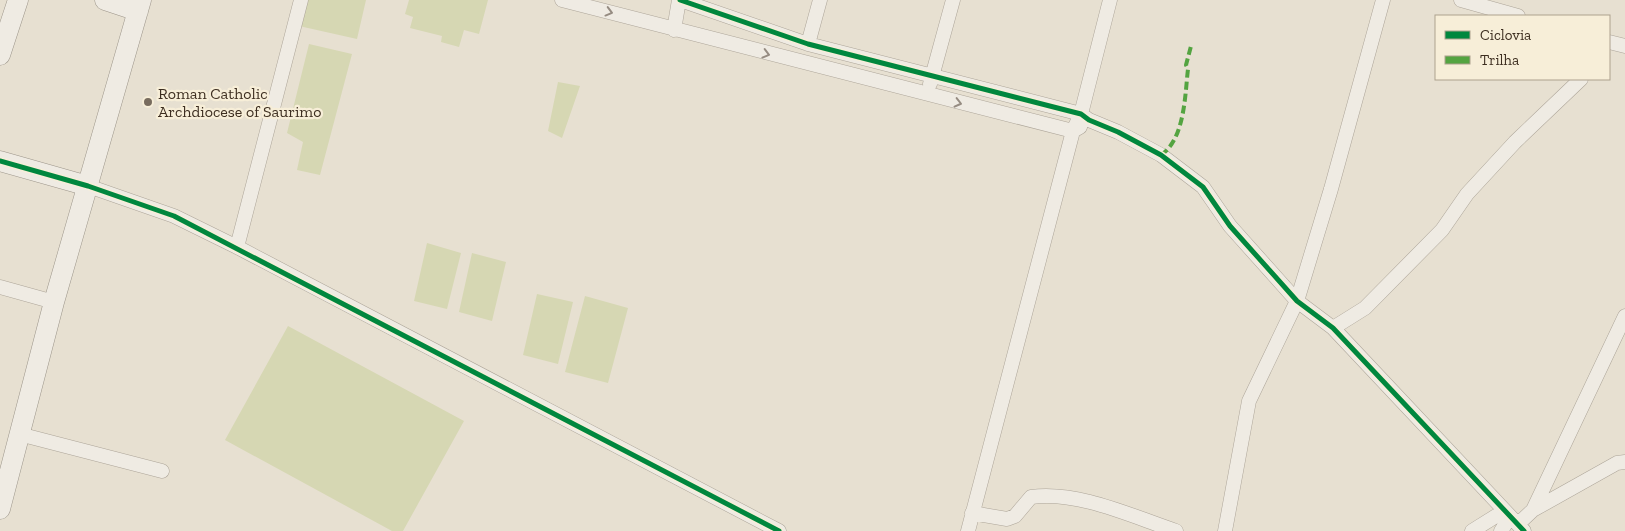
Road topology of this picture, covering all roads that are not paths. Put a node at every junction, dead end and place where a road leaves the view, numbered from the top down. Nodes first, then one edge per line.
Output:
1 (18, 0) edge
2 (105, 0) edge
3 (302, 0) edge
4 (562, 0) edge
5 (679, 0) edge
6 (820, 0) edge
7 (953, 0) edge
8 (1110, 0) edge
9 (1382, 0) edge
10 (1461, 0) edge
11 (140, 5) edge
12 (1514, 15) edge
13 (674, 30) junction
14 (808, 44) junction
15 (0, 55) edge
16 (931, 76) junction
17 (1580, 80) edge
18 (928, 95) junction
19 (1085, 117) junction
20 (1073, 131) junction
21 (0, 161) edge
22 (88, 186) junction
23 (237, 247) junction
24 (0, 287) edge
25 (1297, 301) junction
26 (54, 302) junction
27 (1625, 316) edge
28 (1333, 328) junction
29 (19, 434) junction
30 (1625, 462) edge
31 (162, 472) dead end
32 (1, 503) edge
33 (1533, 510) junction
34 (972, 513) junction
35 (1514, 521) edge
36 (1479, 530) edge
37 (779, 531) edge
38 (968, 531) edge
39 (1176, 531) edge
40 (1225, 531) edge
41 (1501, 531) edge

1 - 15 main road
2 - 11 main road
3 - 23 street
4 -> 13 street
5 - 13 street
5 - 14 street
6 - 14 street
7 - 16 street
8 - 19 street
9 - 25 street
10 - 12 street
11 - 22 main road
13 -> 18 street
14 - 16 street
16 - 18 street
16 - 19 street
17 - 28 street
18 -> 20 street
19 - 20 street
19 - 25 street
20 - 34 street
21 - 22 main road
22 - 23 street
22 - 26 main road
23 - 37 street
24 - 26 street
25 - 28 street
25 - 40 street
26 - 29 main road
27 - 33 street
28 - 35 street
29 - 31 street
29 - 32 main road
30 - 33 street
33 - 35 street
34 - 38 street
34 - 39 street
35 - 36 street
35 - 41 street

